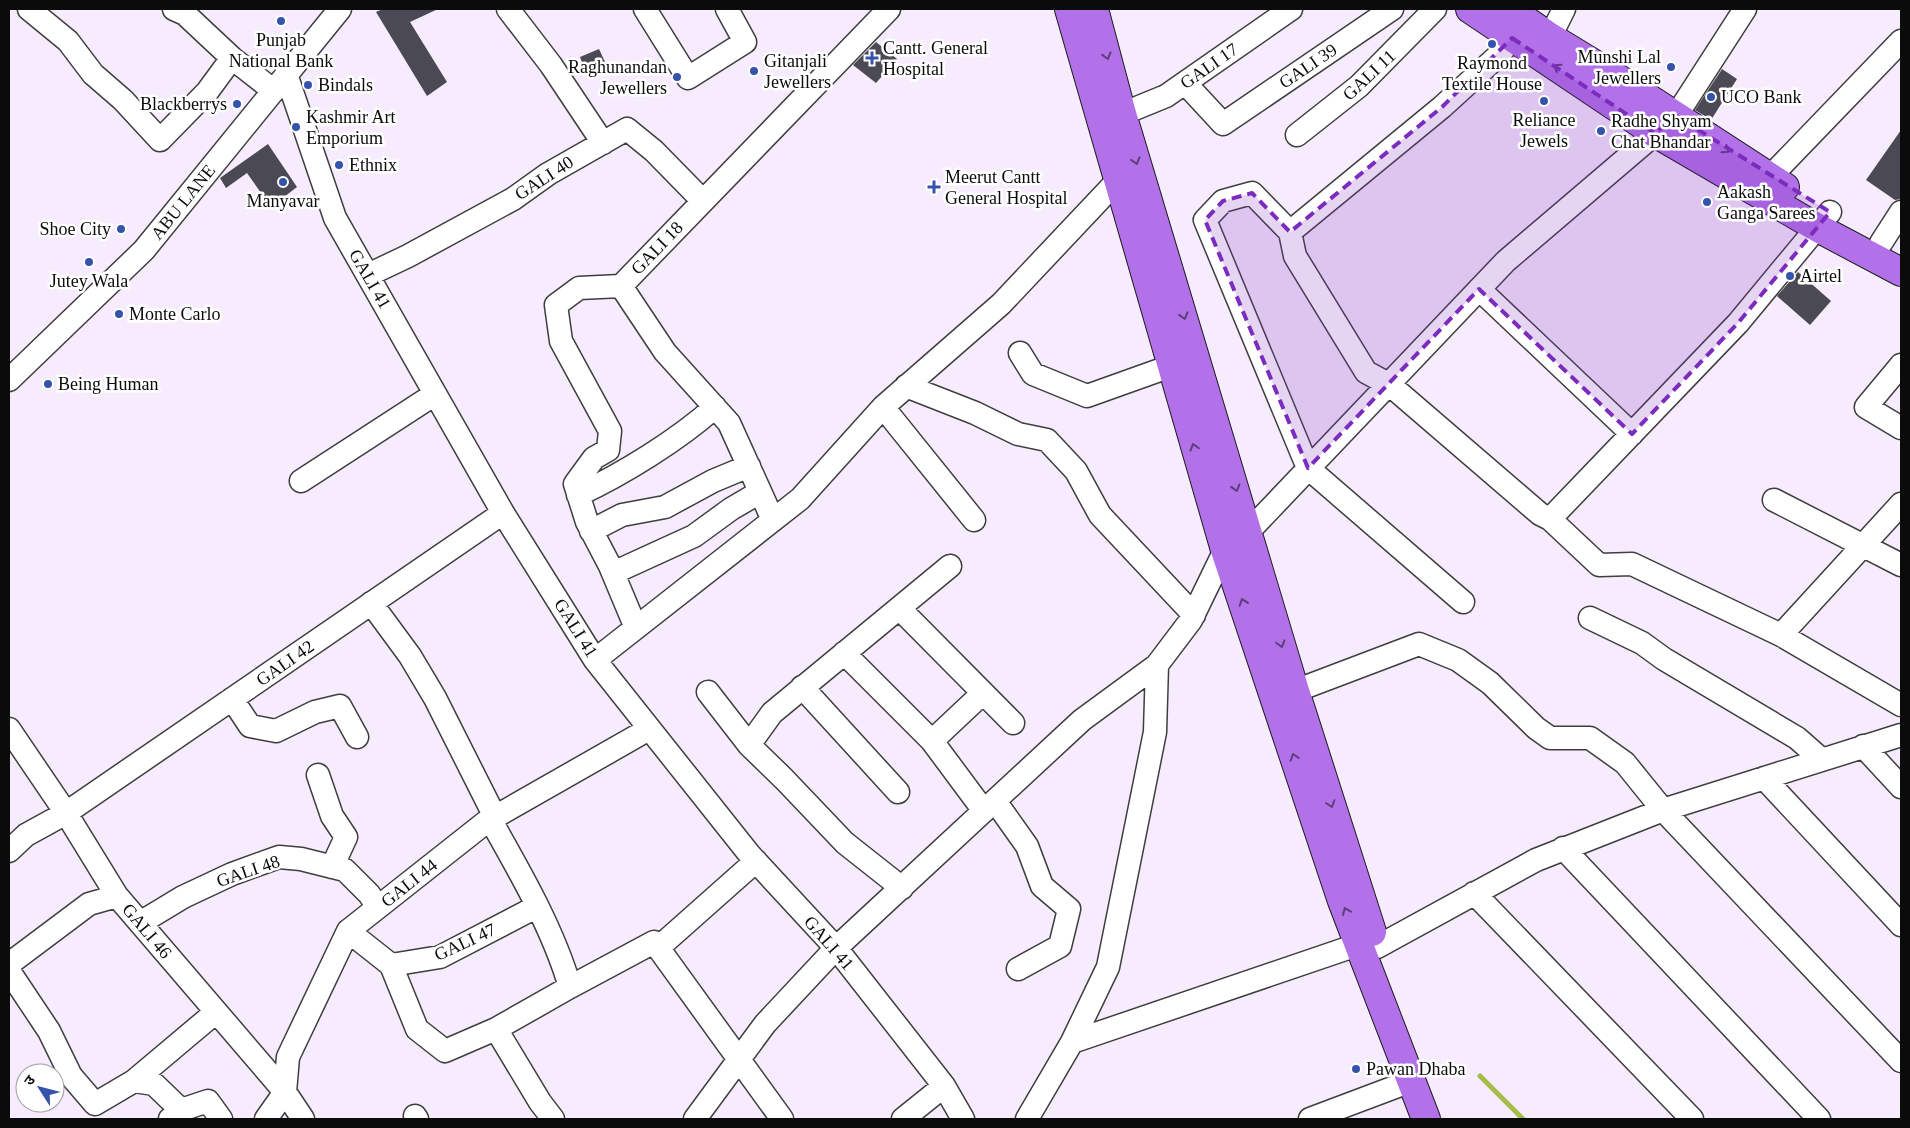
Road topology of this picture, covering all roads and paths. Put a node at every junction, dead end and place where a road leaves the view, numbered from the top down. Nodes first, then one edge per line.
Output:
1 (29, 9) edge
2 (174, 9) edge
3 (340, 9) edge
4 (508, 9) edge
5 (645, 9) edge
6 (727, 9) edge
7 (889, 9) edge
8 (1069, 9) edge
9 (1094, 9) edge
10 (1291, 9) edge
11 (1392, 9) edge
12 (1435, 9) edge
13 (1470, 9) edge
14 (1509, 9) edge
15 (1564, 9) edge
16 (1746, 9) edge
17 (1550, 37) junction
18 (1512, 38) junction
19 (1901, 41) edge
20 (232, 58) junction
21 (280, 83) junction
22 (1184, 83) junction
23 (1122, 114) junction
24 (1676, 116) junction
25 (1655, 133) junction
26 (1297, 135) dead end
27 (603, 143) junction
28 (1769, 178) junction
29 (1118, 180) junction
30 (703, 201) junction
31 (1901, 212) edge
32 (1824, 220) junction
33 (1290, 232) junction
34 (1891, 249) edge
35 (1901, 272) edge
36 (368, 275) junction
37 (621, 286) junction
38 (1480, 289) junction
39 (1020, 353) dead end
40 (1901, 365) edge
41 (1171, 366) junction
42 (9, 380) edge
43 (1390, 384) junction
44 (906, 386) junction
45 (436, 394) junction
46 (715, 407) junction
47 (883, 407) junction
48 (1901, 428) edge
49 (1632, 434) junction
50 (749, 466) junction
51 (1308, 468) junction
52 (301, 481) dead end
53 (760, 492) junction
54 (578, 495) junction
55 (1774, 500) dead end
56 (1901, 504) edge
57 (503, 513) junction
58 (1550, 519) junction
59 (773, 520) junction
60 (974, 520) dead end
61 (592, 531) junction
62 (1249, 531) junction
63 (1863, 545) junction
64 (1225, 550) junction
65 (1901, 565) edge
66 (950, 566) dead end
67 (612, 573) junction
68 (1463, 602) dead end
69 (372, 603) junction
70 (899, 608) junction
71 (1194, 615) junction
72 (1590, 618) dead end
73 (636, 628) junction
74 (1781, 635) junction
75 (844, 653) junction
76 (596, 660) junction
77 (1158, 665) junction
78 (802, 687) junction
79 (1295, 691) junction
80 (708, 692) dead end
81 (982, 693) junction
82 (232, 699) junction
83 (1901, 705) edge
84 (1012, 723) dead end
85 (9, 729) edge
86 (649, 730) junction
87 (1901, 735) edge
88 (357, 737) dead end
89 (932, 741) junction
90 (749, 745) junction
91 (1863, 746) junction
92 (1822, 760) junction
93 (318, 775) dead end
94 (1764, 778) junction
95 (1901, 787) edge
96 (898, 792) dead end
97 (989, 806) junction
98 (1663, 810) junction
99 (66, 813) junction
100 (492, 818) junction
101 (1563, 848) junction
102 (9, 851) edge
103 (756, 861) junction
104 (332, 867) junction
105 (902, 888) junction
106 (1474, 893) junction
107 (117, 896) junction
108 (378, 907) junction
109 (536, 907) junction
110 (140, 923) junction
111 (1901, 925) edge
112 (348, 931) junction
113 (1369, 946) junction
114 (658, 948) junction
115 (836, 948) junction
116 (9, 964) edge
117 (391, 965) junction
118 (1018, 969) dead end
119 (9, 971) edge
120 (570, 987) junction
121 (216, 1012) junction
122 (496, 1029) junction
123 (1072, 1042) junction
124 (1897, 1048) edge
125 (740, 1058) junction
126 (134, 1081) junction
127 (1411, 1081) junction
128 (944, 1086) junction
129 (285, 1092) junction
130 (175, 1115) edge
131 (221, 1119) edge
132 (266, 1119) edge
133 (303, 1119) edge
134 (553, 1119) edge
135 (695, 1119) edge
136 (782, 1119) edge
137 (903, 1119) edge
138 (963, 1119) edge
139 (1027, 1119) edge
140 (1310, 1119) edge
141 (1426, 1119) edge
142 (1446, 1119) edge
143 (1692, 1119) edge
144 (1819, 1119) edge

1 - 20 street
2 - 20 street
3 - 21 street, ABU LANE
4 - 27 street
5 - 6 street
7 - 30 street, GALI 18
8 - 29 main road
9 -> 23 main road
10 - 22 street, GALI 17
11 - 22 street, GALI 39
12 - 26 street, GALI 11
13 - 18 main road
14 - 17 main road
15 - 17 street
16 - 24 street
17 - 24 main road
25 -> 18 main road
18 - 33 street
19 - 28 street
20 - 21 street
21 - 36 street, GALI 41
21 - 42 street, ABU LANE
22 - 23 street, GALI 17
23 -> 62 main road
24 - 25 street
24 -> 28 main road
25 - 32 main road
25 - 38 street
27 - 30 street, GALI 40
27 - 36 street, GALI 40
28 - 32 main road
29 - 41 main road
29 - 44 street
30 - 37 street, GALI 18
31 - 34 street
32 - 34 main road
32 - 35 main road
32 - 49 street
33 - 43 street
33 - 51 street
36 - 45 street, GALI 41
37 - 46 street, GALI 18
37 - 54 street
38 - 43 street
38 - 49 street
39 - 41 street
40 - 48 street
64 -> 41 main road
43 - 51 street
43 - 58 street
44 - 47 street
44 - 71 street
45 - 52 street
45 - 57 street, GALI 41
46 - 50 street, GALI 18
46 - 54 street
47 - 59 street
47 - 60 street
49 - 58 street
50 - 53 street, GALI 18
50 - 61 street
51 - 62 street
51 - 68 street
53 - 59 street, GALI 18
53 - 67 street
54 - 61 street
55 - 63 street
56 - 63 street
57 - 69 street, GALI 42
57 - 76 street, GALI 41
58 - 74 street
59 - 73 street
61 - 67 street
62 - 64 street
62 -> 79 main road
63 - 65 street
63 - 74 street
64 - 71 street
113 -> 64 main road
66 - 70 street
67 - 73 street
69 - 82 street, GALI 42
69 - 100 street
70 - 75 street
70 - 81 street
71 - 77 street
72 - 92 street
73 - 76 street
74 - 83 street
75 - 78 street
75 - 89 street
76 - 86 street, GALI 41
77 - 97 street
77 - 123 street
78 - 90 street
78 - 96 street
79 - 98 street
79 -> 113 main road
80 - 90 street
81 - 84 street
81 - 89 street
82 - 88 street
82 - 99 street, GALI 42
85 - 99 street, GALI 46
86 - 100 street, GALI 44
86 - 103 street, GALI 41
87 - 91 street
89 - 97 street
90 - 105 street
91 - 92 street
91 - 95 street
92 - 94 street
93 - 104 street
94 - 98 street
94 - 111 street
97 - 105 street
97 - 118 street
98 - 101 street
98 - 124 street
99 - 102 street, GALI 42
99 - 107 street, GALI 46
100 - 108 street, GALI 44
100 - 109 street
101 - 106 street
101 - 144 street
103 - 114 street
103 - 115 street, GALI 41
104 - 108 street, GALI 48
104 - 110 street, GALI 48
105 - 115 street
106 - 113 street
106 - 143 street
107 - 110 street, GALI 46
107 - 116 street
108 - 112 street, GALI 44
109 - 117 street, GALI 47
109 - 120 street
110 - 121 street, GALI 46
112 - 117 street
112 - 129 street, GALI 44
113 - 123 street
113 - 127 main road
113 - 142 main road
114 - 120 street
114 - 125 street
115 - 125 street
115 - 128 street, GALI 41
117 - 122 street
119 - 126 street
120 - 122 street
121 - 126 street
121 - 129 street, GALI 46
122 - 134 street
123 - 139 street
125 - 135 street
125 - 136 street
126 - 130 street
127 - 140 street
127 - 141 main road
128 - 137 street
128 - 138 street, GALI 41
129 - 132 street
129 - 133 street, GALI 46
130 - 131 street

